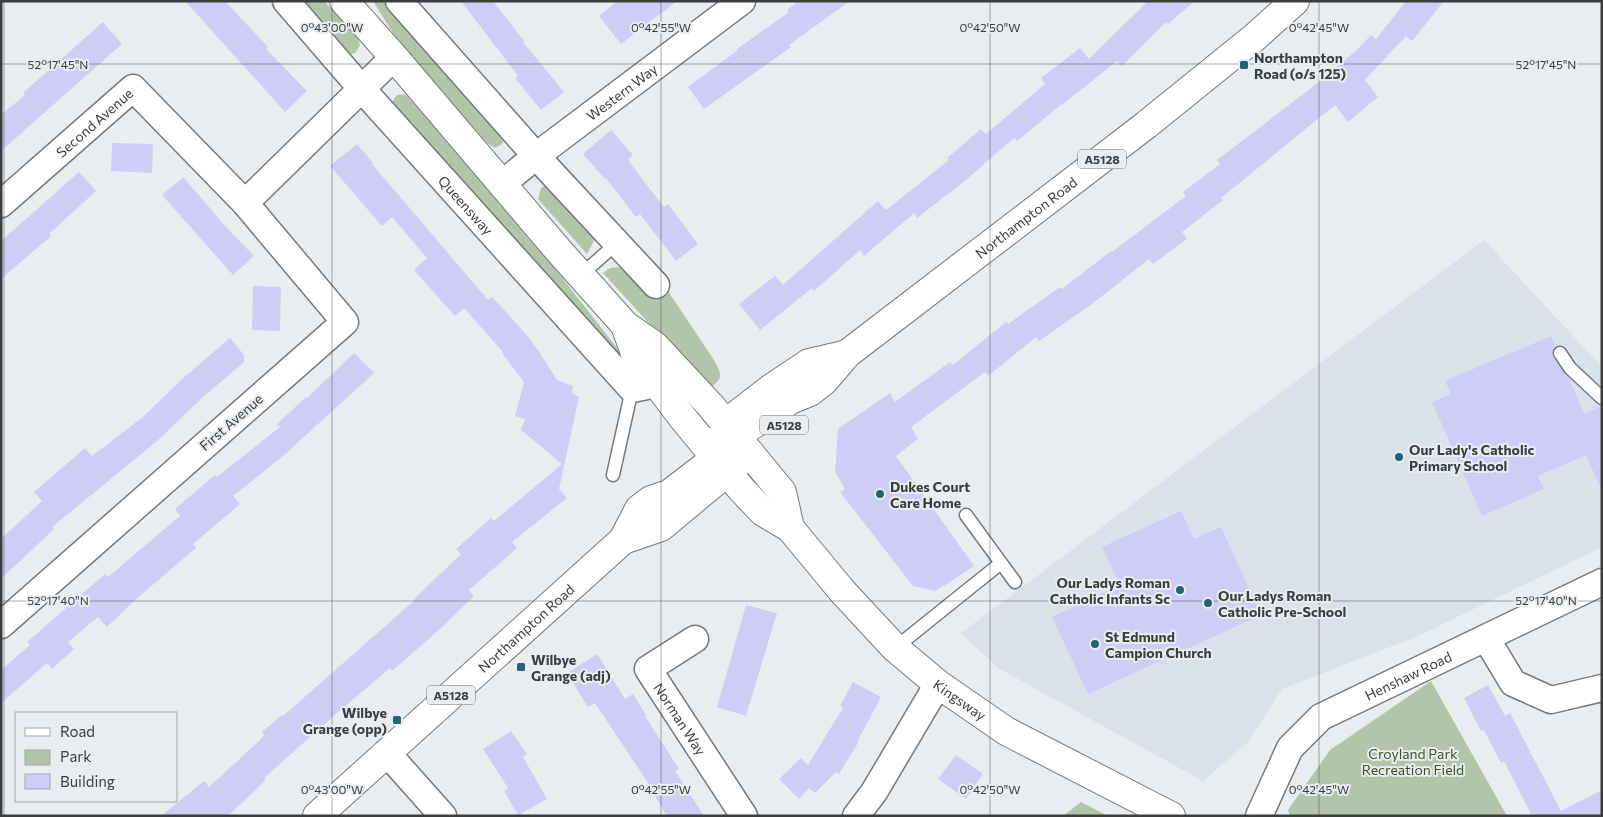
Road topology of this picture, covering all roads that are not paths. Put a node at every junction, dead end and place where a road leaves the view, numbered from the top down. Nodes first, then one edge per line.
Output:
1 (286, 1) edge
2 (344, 1) edge
3 (399, 1) edge
4 (742, 1) edge
5 (1295, 1) edge
6 (394, 57) junction
7 (362, 88) junction
8 (536, 156) junction
9 (502, 184) junction
10 (245, 203) junction
11 (1, 204) edge
12 (617, 243) junction
13 (581, 275) junction
14 (656, 284) dead end
15 (625, 325) junction
16 (1560, 353) dead end
17 (847, 354) junction
18 (645, 386) junction
19 (1602, 398) edge
20 (737, 438) junction
21 (716, 457) junction
22 (613, 475) dead end
23 (966, 515) dead end
24 (790, 528) junction
25 (623, 540) junction
26 (1001, 563) junction
27 (1015, 582) dead end
28 (1602, 582) edge
29 (1, 625) edge
30 (1486, 638) junction
31 (695, 639) dead end
32 (895, 648) junction
33 (938, 684) junction
34 (1602, 688) edge
35 (387, 753) junction
36 (317, 816) edge
37 (443, 816) edge
38 (744, 816) edge
39 (856, 816) edge
40 (1171, 816) edge
41 (1259, 816) edge

1 - 7 street, Queensway
2 - 6 main road, Queensway
3 - 8 street
4 - 8 street, Western Way
5 - 17 main road, Northampton Road / A5128
6 - 7 street
6 - 9 main road, Queensway
7 - 10 street
7 - 18 street, Queensway
8 - 9 street, Western Way
8 - 12 street
9 - 13 main road, Queensway
10 - 11 street, Second Avenue
10 - 29 street, First Avenue
12 - 13 lane
12 - 14 street
13 - 15 main road, Queensway
15 - 18 main road, Queensway
15 - 20 main road, Queensway
16 - 19 lane
17 - 20 main road, Northampton Road / A5128
17 - 20 main road, Northampton Road / A5128
18 - 21 main road, Queensway
18 - 22 lane
20 - 21 main road, Northampton Road / A5128
20 - 21 main road, Northampton Road / A5128
20 - 24 main road, Kingsway
21 - 24 main road, Kingsway
21 - 25 main road, Northampton Road / A5128
21 - 25 main road, Northampton Road / A5128
23 - 26 lane
24 - 32 main road, Kingsway
25 - 35 main road, Northampton Road / A5128
26 - 27 lane
26 - 32 lane
28 - 30 street, Henshaw Road
30 - 34 street
30 - 41 street, Henshaw Road
31 - 38 street, Norman Way
32 - 33 main road, Kingsway
33 - 39 street
33 - 40 main road, Kingsway
35 - 36 main road, Northampton Road / A5128
35 - 37 street

